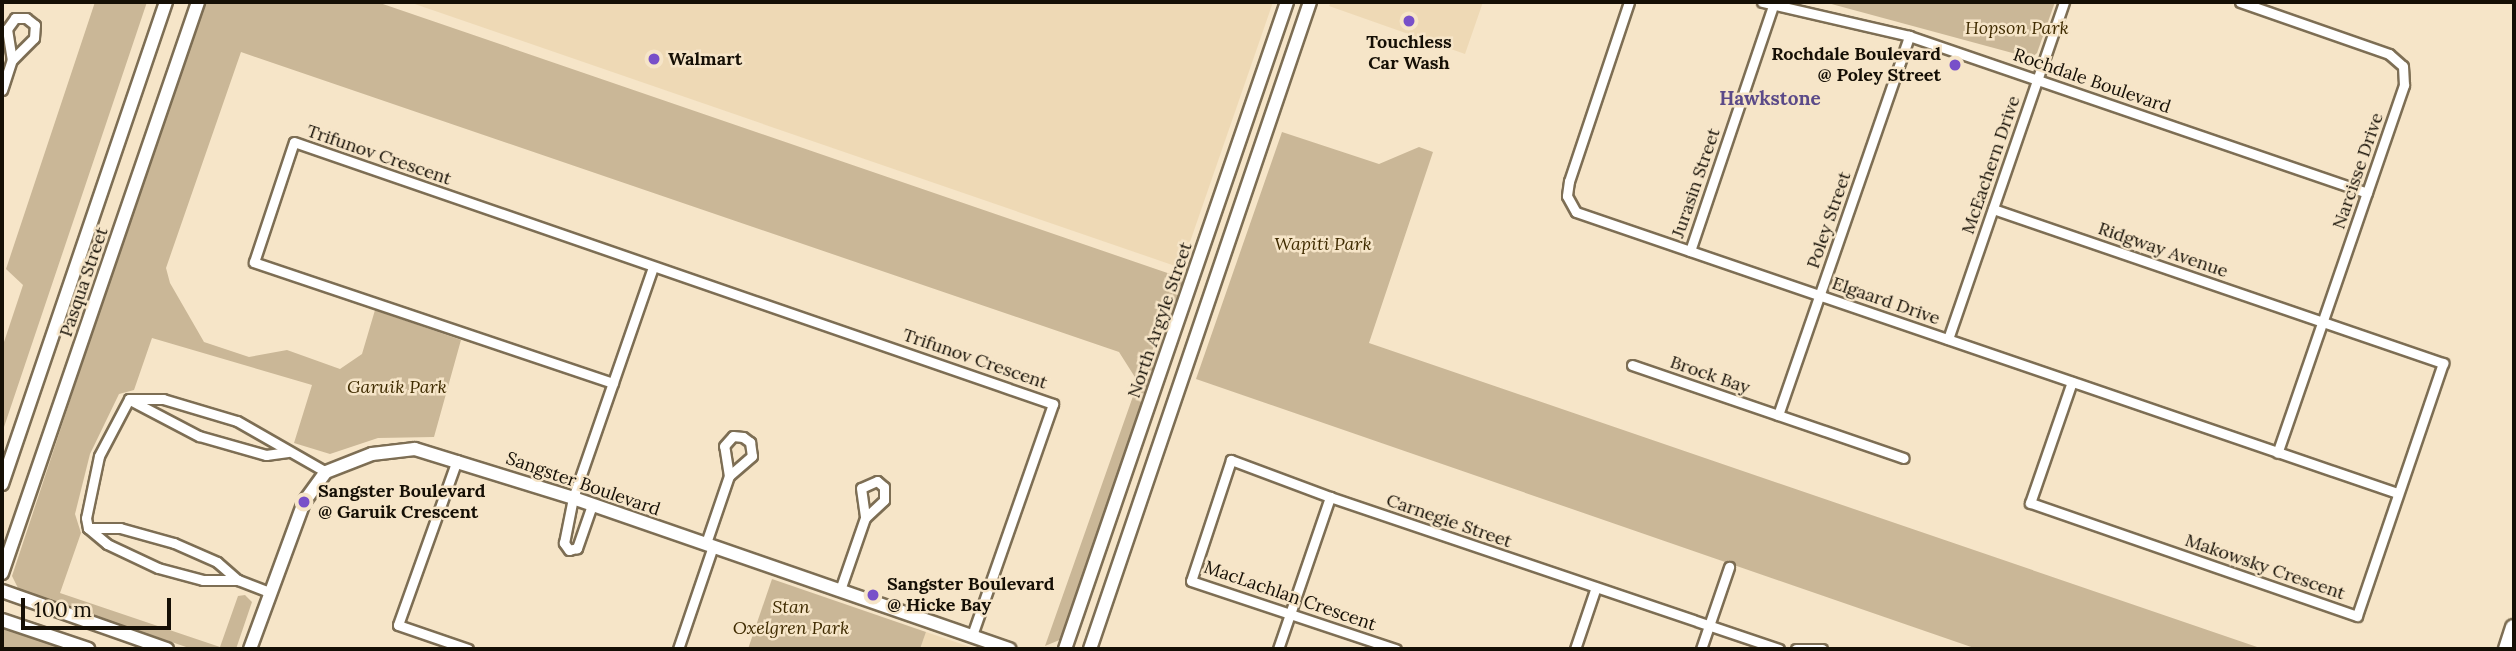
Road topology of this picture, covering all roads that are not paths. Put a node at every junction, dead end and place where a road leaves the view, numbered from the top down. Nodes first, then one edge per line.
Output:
1 (166, 2) edge
2 (198, 2) edge
3 (1287, 2) edge
4 (1310, 2) edge
5 (1629, 2) edge
6 (1762, 2) edge
7 (2064, 2) edge
8 (2240, 2) edge
9 (2262, 5) edge
10 (1773, 6) junction
11 (1909, 36) junction
12 (12, 60) junction
13 (2038, 79) junction
14 (2, 90) edge
15 (2367, 193) junction
16 (1993, 209) junction
17 (1690, 251) junction
18 (653, 267) junction
19 (1820, 295) junction
20 (2323, 322) junction
21 (1948, 339) junction
22 (1632, 365) dead end
23 (2072, 382) junction
24 (613, 383) junction
25 (129, 399) junction
26 (1779, 415) junction
27 (288, 452) junction
28 (2277, 453) junction
29 (1903, 458) dead end
30 (457, 460) junction
31 (326, 472) junction
32 (729, 476) dead end
33 (2, 484) edge
34 (2397, 494) junction
35 (1330, 497) junction
36 (573, 498) junction
37 (592, 505) junction
38 (865, 518) dead end
39 (88, 528) junction
40 (710, 545) junction
41 (1729, 567) dead end
42 (2, 573) edge
43 (238, 580) junction
44 (1596, 587) junction
45 (840, 590) junction
46 (2, 591) edge
47 (270, 592) junction
48 (1291, 614) junction
49 (2, 620) edge
50 (1710, 625) junction
51 (2514, 628) edge
52 (972, 635) junction
53 (88, 649) edge
54 (167, 649) edge
55 (250, 649) edge
56 (468, 649) edge
57 (678, 649) edge
58 (1010, 649) edge
59 (1065, 649) edge
60 (1090, 649) edge
61 (1279, 649) edge
62 (1396, 649) edge
63 (1575, 649) edge
64 (1701, 649) edge
65 (1779, 649) edge
66 (1796, 649) edge
67 (1822, 649) edge
68 (2507, 649) edge

1 - 33 street, Pasqua Street
2 - 42 street, Pasqua Street
3 - 59 street, North Argyle Street
4 - 60 street
5 - 17 street, Elgaard Drive
6 - 10 street, Rochdale Boulevard
7 - 13 street, McEachern Drive
8 - 9 street, Narcisse Drive
9 - 15 street, Narcisse Drive
10 - 11 street, Rochdale Boulevard
10 - 17 street, Jurasin Street
11 - 13 street, Rochdale Boulevard
11 - 19 street, Poley Street
12 - 12 street
12 - 14 street
13 - 15 street, Rochdale Boulevard
13 - 16 street, McEachern Drive
15 - 20 street, Narcisse Drive
16 - 20 street, Ridgway Avenue
16 - 21 street, McEachern Drive
17 - 19 street, Elgaard Drive
18 - 24 street
18 - 24 street, Trifunov Crescent
18 - 52 street, Trifunov Crescent
19 - 21 street, Elgaard Drive
19 - 26 street, Poley Street
20 - 28 street, Narcisse Drive
20 - 34 street, Makowsky Crescent
21 - 23 street, Elgaard Drive
22 - 26 street, Brock Bay
23 - 28 street, Elgaard Drive
23 - 34 street, Makowsky Crescent
24 - 36 street
25 - 27 street
25 - 27 street
25 - 39 street
26 - 29 street, Brock Bay
27 - 31 street
28 - 34 street, Elgaard Drive
30 - 31 street, Sangster Boulevard
30 - 36 street, Sangster Boulevard
30 - 56 street
31 - 47 street
32 - 40 street
35 - 44 street, Carnegie Street
35 - 48 street
35 - 48 street, MacLachlan Crescent
36 - 37 street, Sangster Boulevard
36 - 37 street
37 - 40 street, Sangster Boulevard
38 - 45 street
39 - 43 street
39 - 43 street
40 - 45 street, Sangster Boulevard
40 - 57 street
41 - 50 street
43 - 47 street
44 - 50 street, Carnegie Street
44 - 63 street
45 - 52 street, Sangster Boulevard
46 - 54 street
47 - 55 street
48 - 61 street
48 - 62 street, MacLachlan Crescent
49 - 53 street
50 - 64 street
50 - 65 street, Carnegie Street
51 - 68 highway
52 - 58 street, Sangster Boulevard
66 - 67 street

